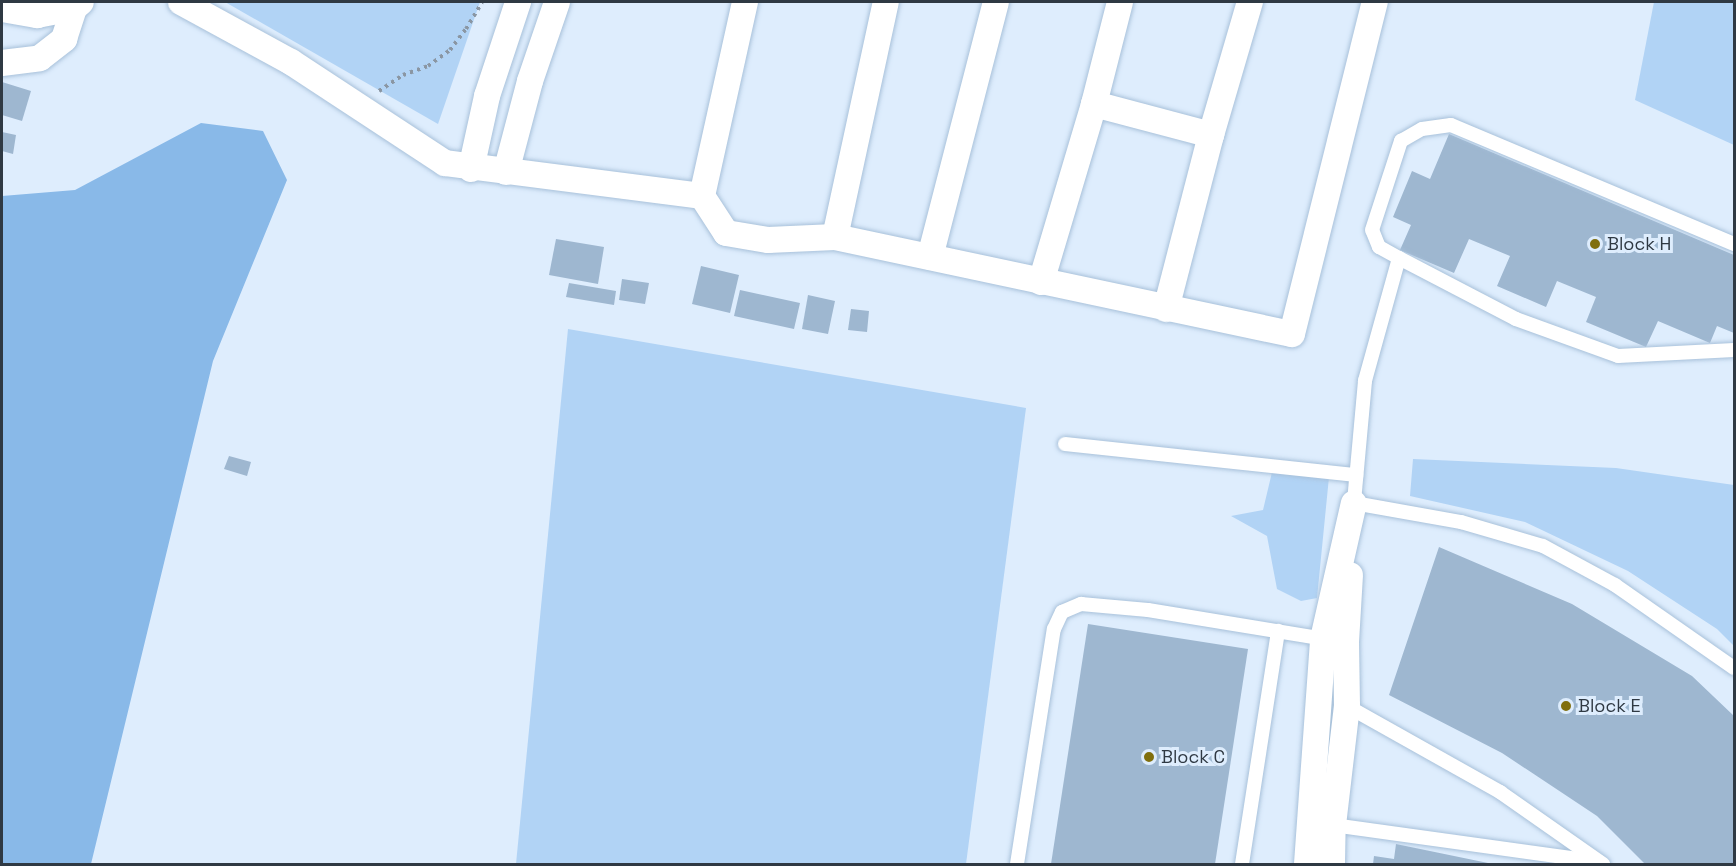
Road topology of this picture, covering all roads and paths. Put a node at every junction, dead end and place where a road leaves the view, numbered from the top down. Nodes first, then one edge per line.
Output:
1 (181, 2) edge
2 (482, 2) edge
3 (518, 2) edge
4 (557, 2) edge
5 (744, 2) edge
6 (886, 2) edge
7 (996, 2) edge
8 (1120, 2) edge
9 (1250, 2) edge
10 (1375, 2) edge
11 (77, 5) edge
12 (2, 9) edge
13 (2, 63) edge
14 (1094, 104) junction
15 (357, 105) junction
16 (1211, 135) junction
17 (471, 169) junction
18 (506, 172) junction
19 (702, 196) junction
20 (835, 237) junction
21 (1734, 244) edge
22 (930, 257) junction
23 (1399, 258) junction
24 (1041, 282) junction
25 (1166, 309) junction
26 (1734, 350) edge
27 (1065, 444) dead end
28 (1356, 475) junction
29 (1354, 503) junction
30 (1278, 631) junction
31 (1335, 640) junction
32 (1734, 668) edge
33 (1347, 706) junction
34 (1333, 825) junction
35 (1535, 859) edge
36 (1602, 863) edge
37 (1017, 864) edge
38 (1242, 864) edge
39 (1307, 864) edge
40 (1332, 864) edge

1 - 15 street
2 - 15 path
3 - 17 street
4 - 18 street
5 - 19 street
6 - 20 street
7 - 22 street
8 - 14 street
9 - 16 street
10 - 25 street
11 - 12 street
11 - 13 street
14 - 16 street
14 - 24 street
15 - 17 street
16 - 25 street
17 - 18 street
18 - 19 street
19 - 20 street
20 - 22 street
21 - 23 lane
22 - 24 street
23 - 26 lane
23 - 28 lane
24 - 25 street
27 - 28 lane
28 - 29 lane
29 - 31 street
29 - 32 lane
30 - 31 lane
30 - 37 lane
30 - 38 lane
31 - 33 street
31 - 39 street
33 - 34 street
33 - 36 lane
34 - 35 lane
34 - 40 street
35 - 36 lane

